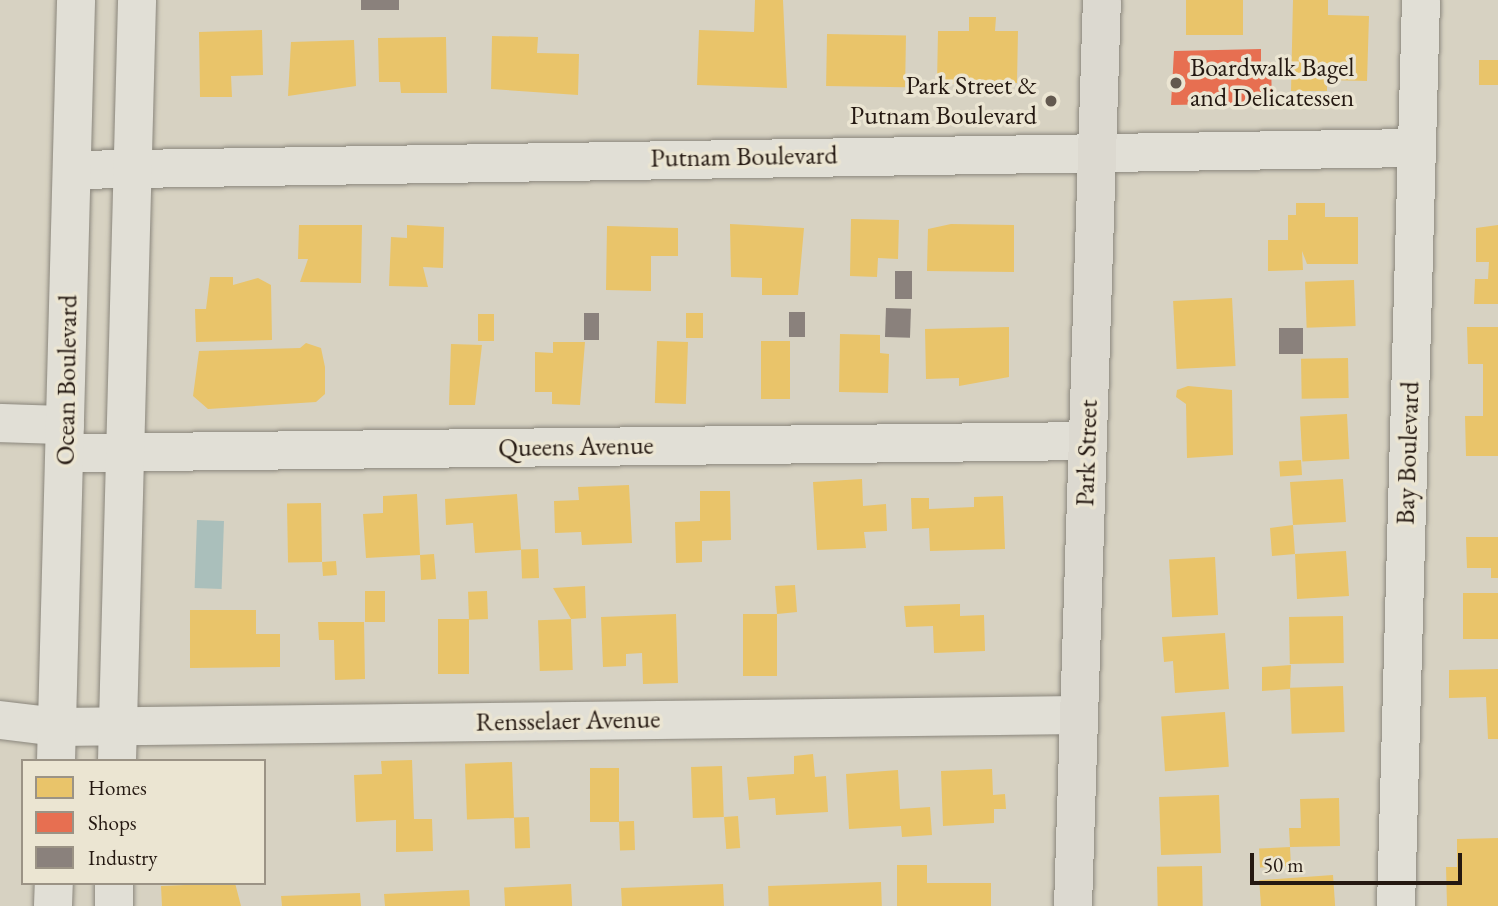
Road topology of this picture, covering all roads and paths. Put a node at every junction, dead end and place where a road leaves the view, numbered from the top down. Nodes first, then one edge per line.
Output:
1 (76, 0) edge
2 (136, 0) edge
3 (1102, 0) edge
4 (1421, 0) edge
5 (1417, 148) junction
6 (1097, 150) junction
7 (133, 169) junction
8 (72, 170) junction
9 (0, 423) edge
10 (65, 439) junction
11 (1088, 441) junction
12 (126, 452) junction
13 (1079, 715) junction
14 (0, 720) edge
15 (57, 744) edge
16 (118, 744) edge
17 (54, 885) edge
18 (114, 885) edge
19 (53, 906) edge
20 (114, 906) edge
21 (1073, 906) edge
22 (1396, 906) edge

1 - 8 street, Ocean Boulevard
2 - 7 street
3 - 6 highway, Park Street
4 - 5 street, Bay Boulevard
5 - 6 street, Putnam Boulevard
5 - 22 street, Bay Boulevard
6 - 7 street, Putnam Boulevard
6 - 11 highway, Park Street
7 - 8 street, Putnam Boulevard
7 - 12 street
8 - 10 street, Ocean Boulevard
9 - 10 street, Queens Avenue
10 - 12 street, Queens Avenue
10 - 15 street, Ocean Boulevard
11 - 12 street, Queens Avenue
11 - 13 highway, Park Street
12 - 16 street
13 - 16 street, Rensselaer Avenue
13 - 21 highway, Park Street
14 - 15 street, Rensselaer Avenue
15 - 16 street, Rensselaer Avenue
17 - 19 street
18 - 20 street

